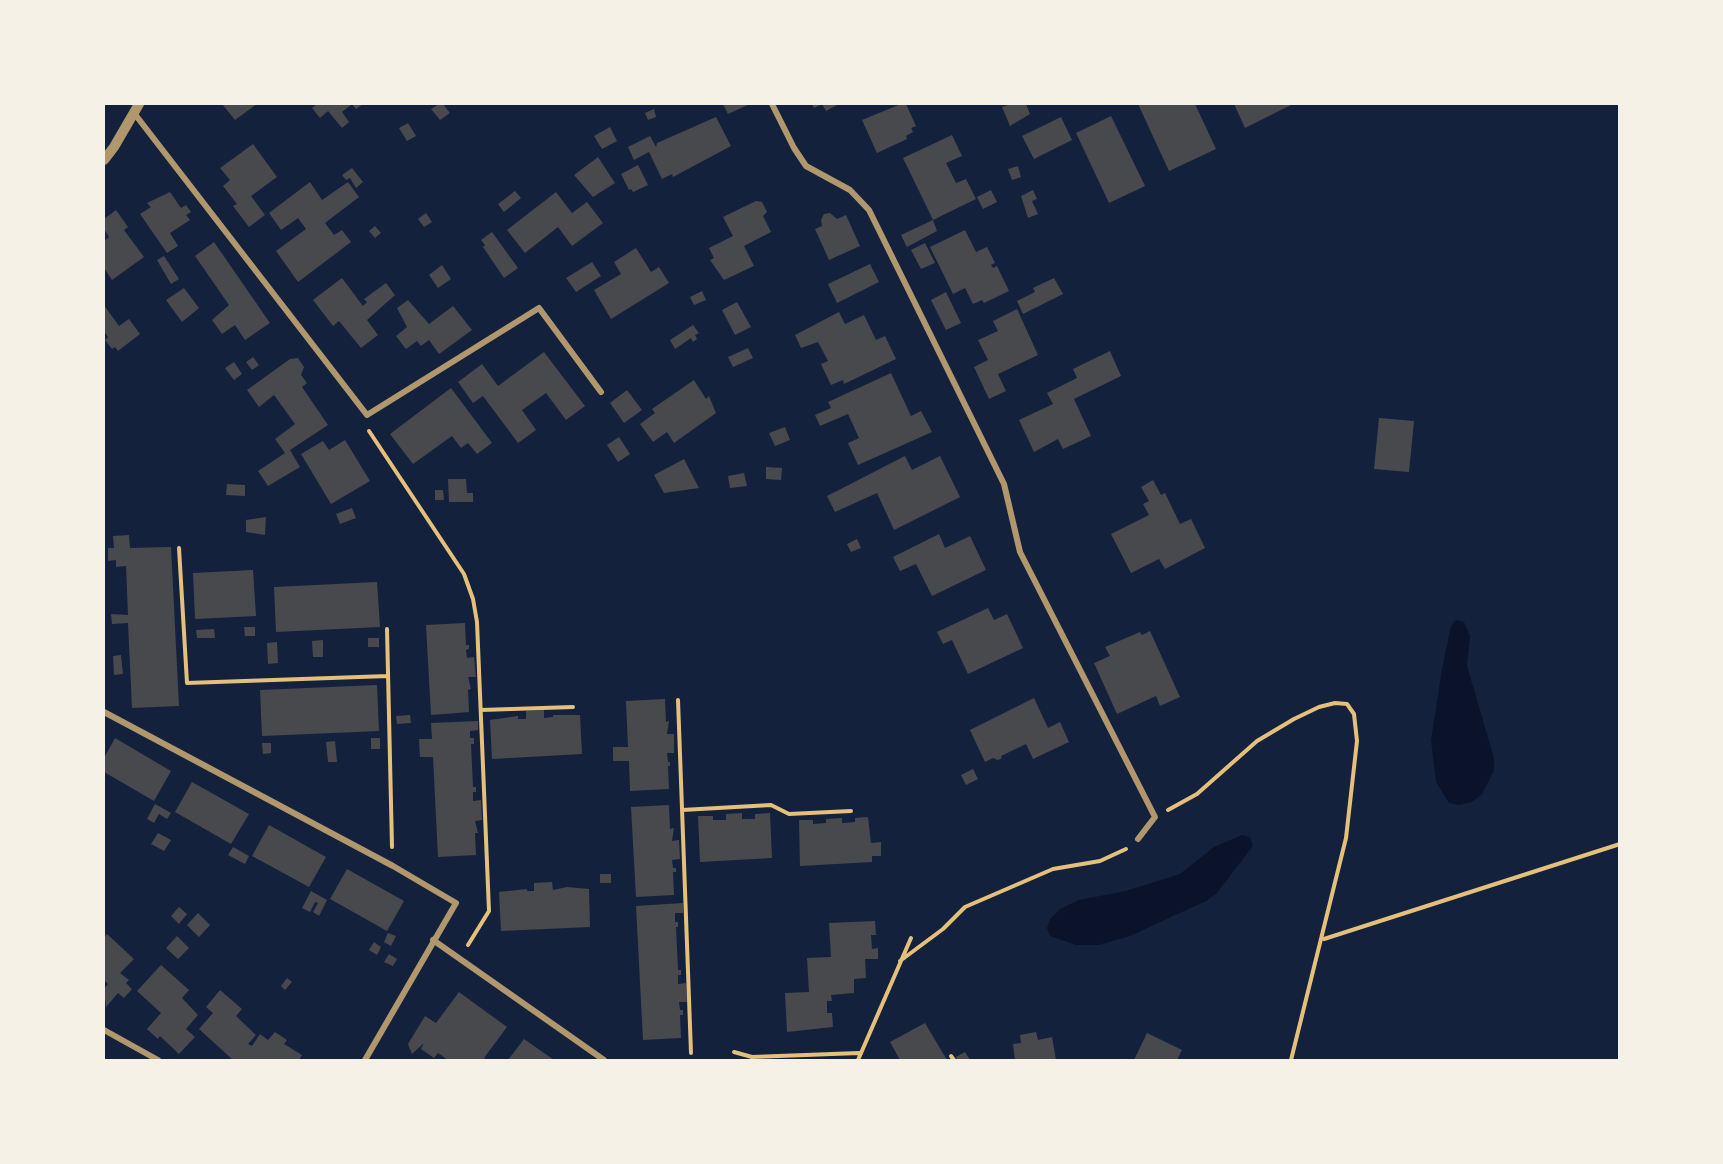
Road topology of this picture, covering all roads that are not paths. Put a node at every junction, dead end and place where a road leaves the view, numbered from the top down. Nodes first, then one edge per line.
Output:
1 (772, 104) edge
2 (136, 108) edge
3 (104, 160) edge
4 (601, 392) dead end
5 (104, 712) edge
6 (1138, 839) road end
7 (433, 940) junction
8 (104, 1030) edge
9 (158, 1060) edge
10 (365, 1060) edge
11 (604, 1060) edge

1 - 6 street
2 - 3 street
2 - 4 street
5 - 7 street
7 - 10 street
7 - 11 street
8 - 9 street

